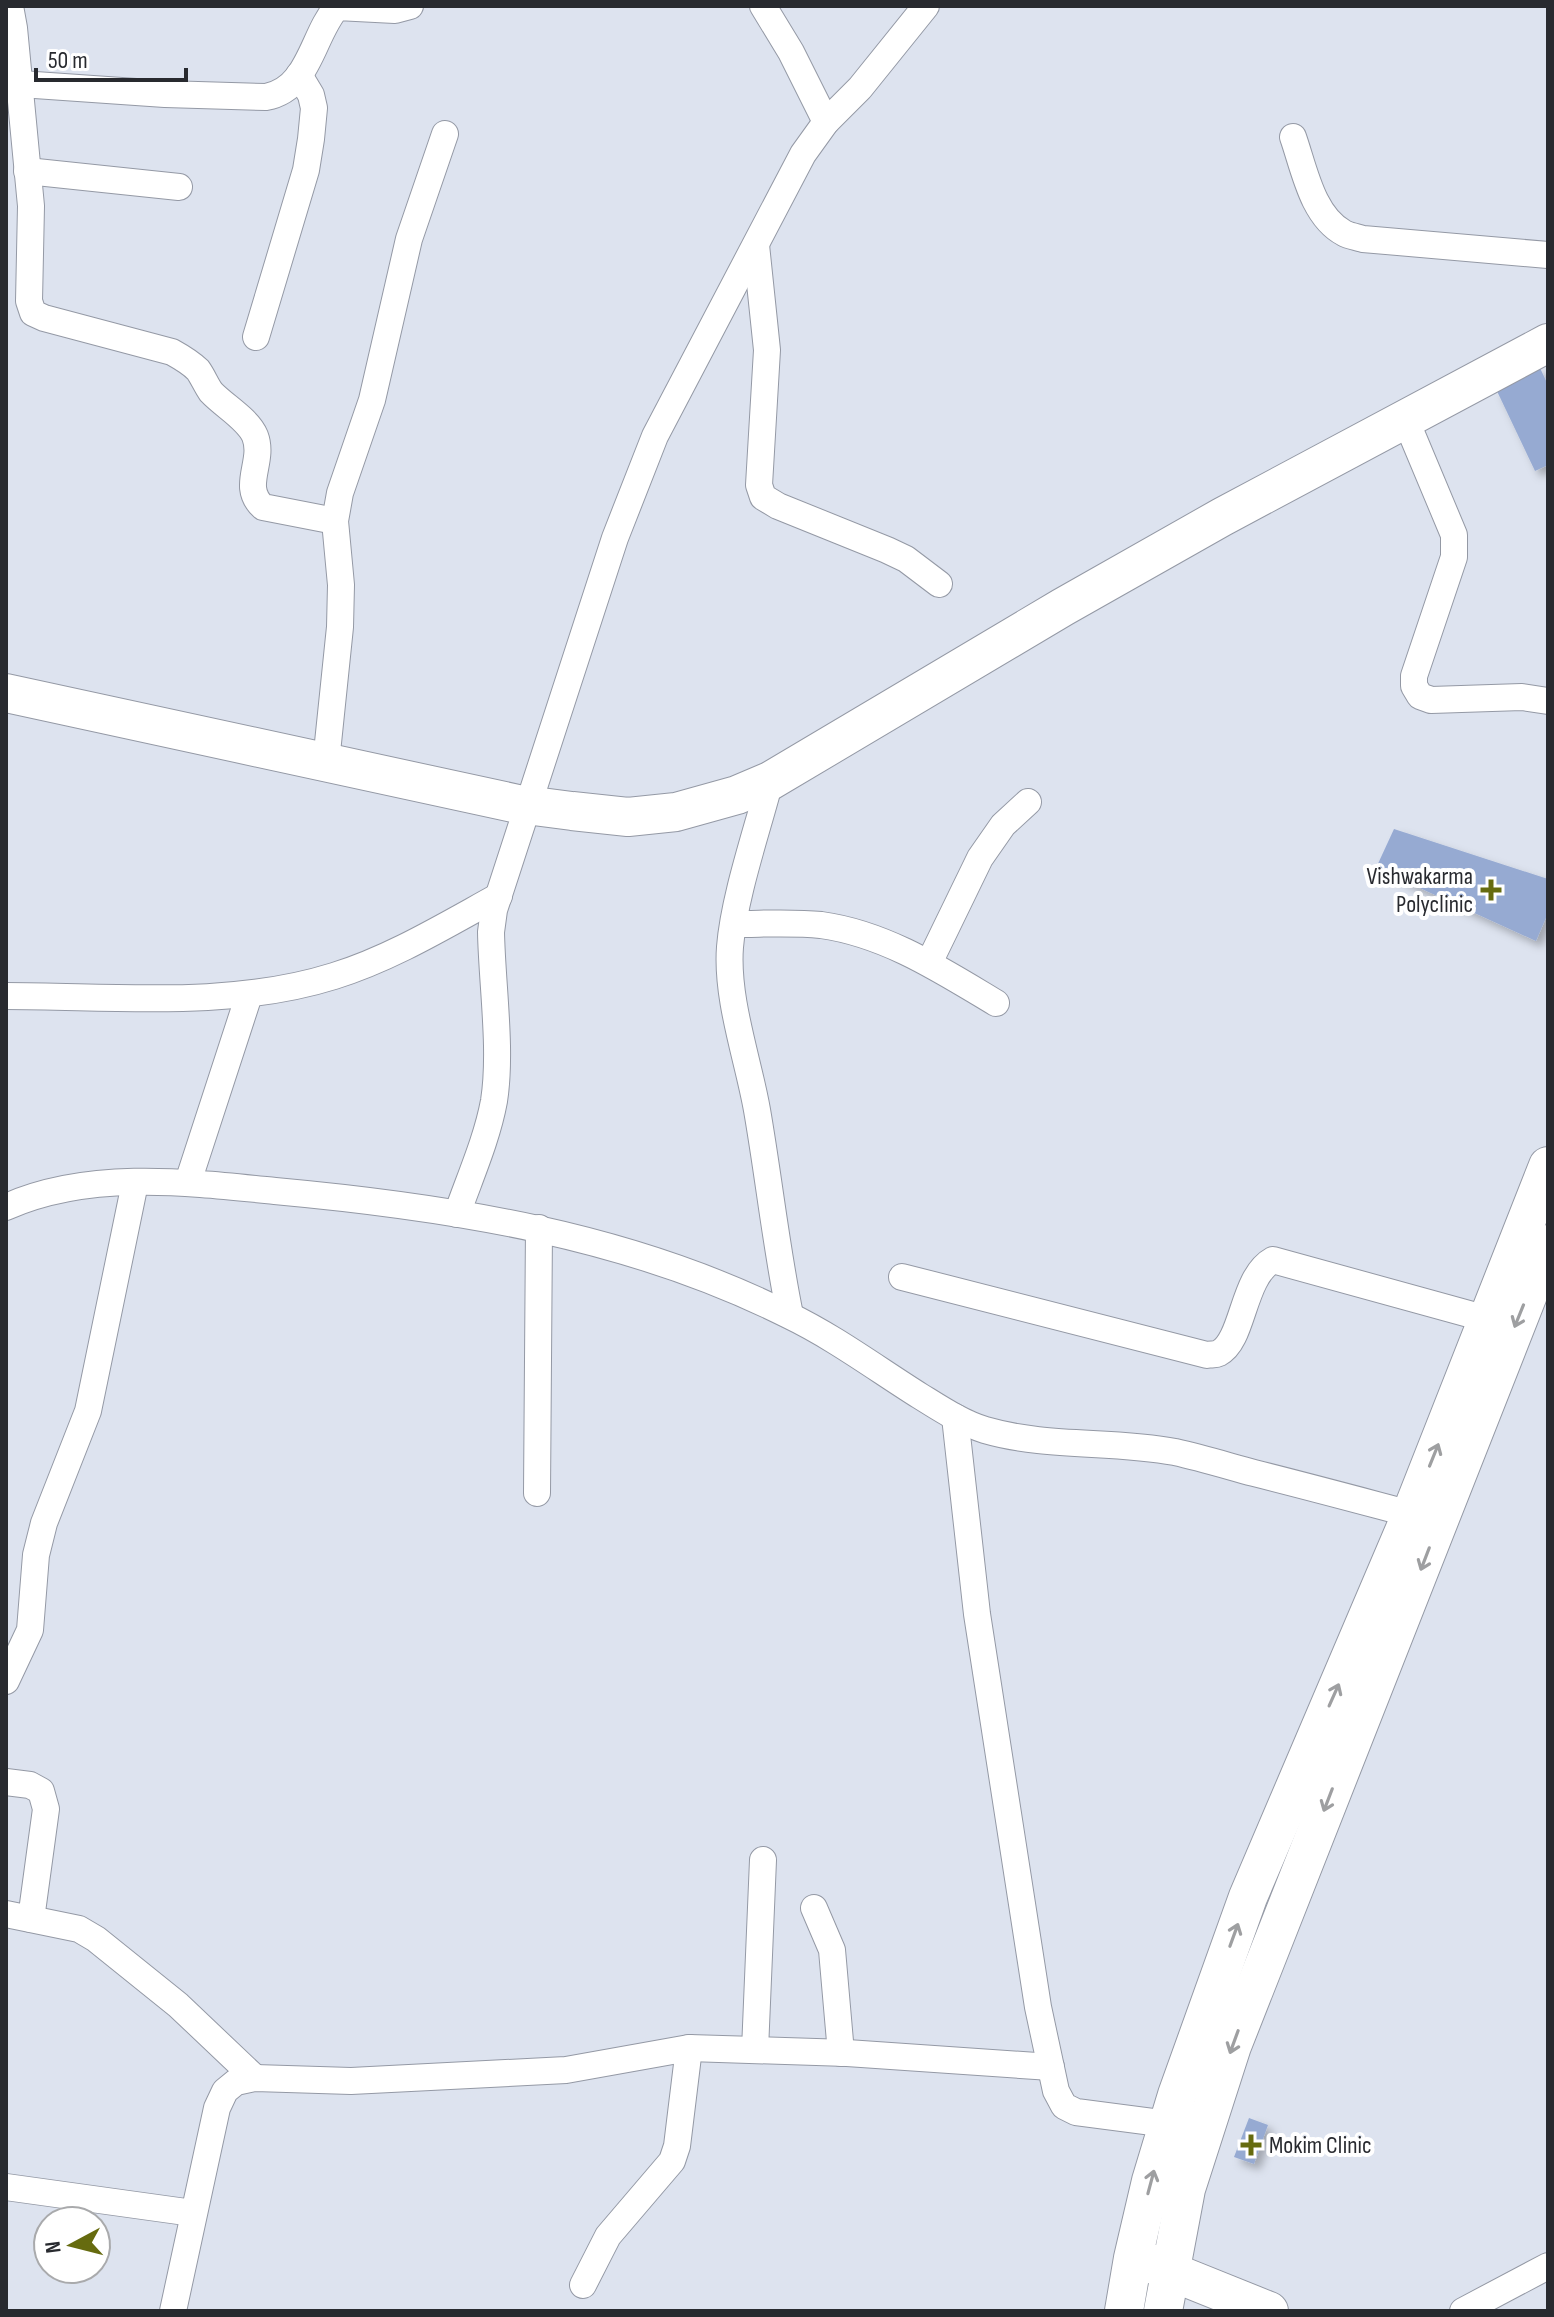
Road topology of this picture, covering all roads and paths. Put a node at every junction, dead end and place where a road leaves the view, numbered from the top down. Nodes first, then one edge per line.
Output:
1 (10, 6) edge
2 (410, 6) edge
3 (763, 6) edge
4 (926, 6) edge
5 (334, 7) edge
6 (299, 75) junction
7 (13, 83) edge
8 (826, 122) junction
9 (445, 134) dead end
10 (1293, 137) dead end
11 (27, 171) junction
12 (179, 187) dead end
13 (756, 245) junction
14 (1548, 255) edge
15 (256, 337) dead end
16 (1548, 343) edge
17 (1405, 418) junction
18 (335, 521) junction
19 (939, 584) dead end
20 (6, 693) edge
21 (1548, 701) edge
22 (326, 762) junction
23 (770, 781) junction
24 (1028, 802) dead end
25 (527, 805) junction
26 (499, 896) junction
27 (734, 924) junction
28 (929, 963) junction
29 (249, 995) junction
30 (6, 996) edge
31 (996, 1003) dead end
32 (1548, 1166) edge
33 (188, 1182) junction
34 (135, 1183) junction
35 (6, 1207) edge
36 (457, 1214) junction
37 (539, 1228) junction
38 (1548, 1244) edge
39 (902, 1277) dead end
40 (790, 1315) junction
41 (1487, 1319) junction
42 (955, 1417) junction
43 (537, 1493) dead end
44 (1411, 1514) junction
45 (6, 1681) edge
46 (6, 1782) edge
47 (763, 1860) dead end
48 (814, 1908) dead end
49 (18, 1916) edge
50 (689, 2048) junction
51 (755, 2050) junction
52 (841, 2053) junction
53 (1051, 2067) junction
54 (255, 2078) junction
55 (1168, 2124) junction
56 (6, 2187) edge
57 (193, 2213) junction
58 (1133, 2258) junction
59 (1548, 2266) edge
60 (1169, 2270) junction
61 (583, 2285) dead end
62 (173, 2311) edge
63 (1124, 2311) edge
64 (1163, 2311) edge
65 (1269, 2311) edge
66 (1463, 2311) edge

1 - 7 street
2 - 5 street
3 - 8 street
4 - 8 street
5 - 6 street
6 - 7 street
6 - 15 street
7 - 11 street
8 - 13 street
9 - 18 street
10 - 14 street
11 - 12 street
11 - 18 street
13 - 19 street
13 - 25 street
16 - 17 highway
17 - 21 street
17 - 23 highway
18 - 22 street
20 - 22 highway
22 - 25 highway
23 - 25 highway
23 - 27 street
24 - 28 street
25 - 26 street
26 - 29 street
26 - 36 street
27 - 28 street
27 - 40 street
28 - 31 street
29 - 30 street
29 - 33 street
32 - 41 highway
33 - 34 street
33 - 36 street
34 - 35 street
34 - 45 street
36 - 37 street
37 - 40 street
37 - 43 street
38 -> 60 highway
39 - 41 street
40 - 42 street
44 -> 41 highway
42 - 44 street
42 - 53 street
55 -> 44 highway
46 - 49 street
47 - 51 street
48 - 52 street
49 - 54 street
50 - 51 street
50 - 54 street
50 - 61 street
51 - 52 street
52 - 53 street
53 - 55 street
54 - 57 street
58 -> 55 highway
56 - 57 street
57 - 62 street
58 - 60 highway
58 - 63 highway
59 - 66 street
60 - 64 highway
60 - 65 highway

